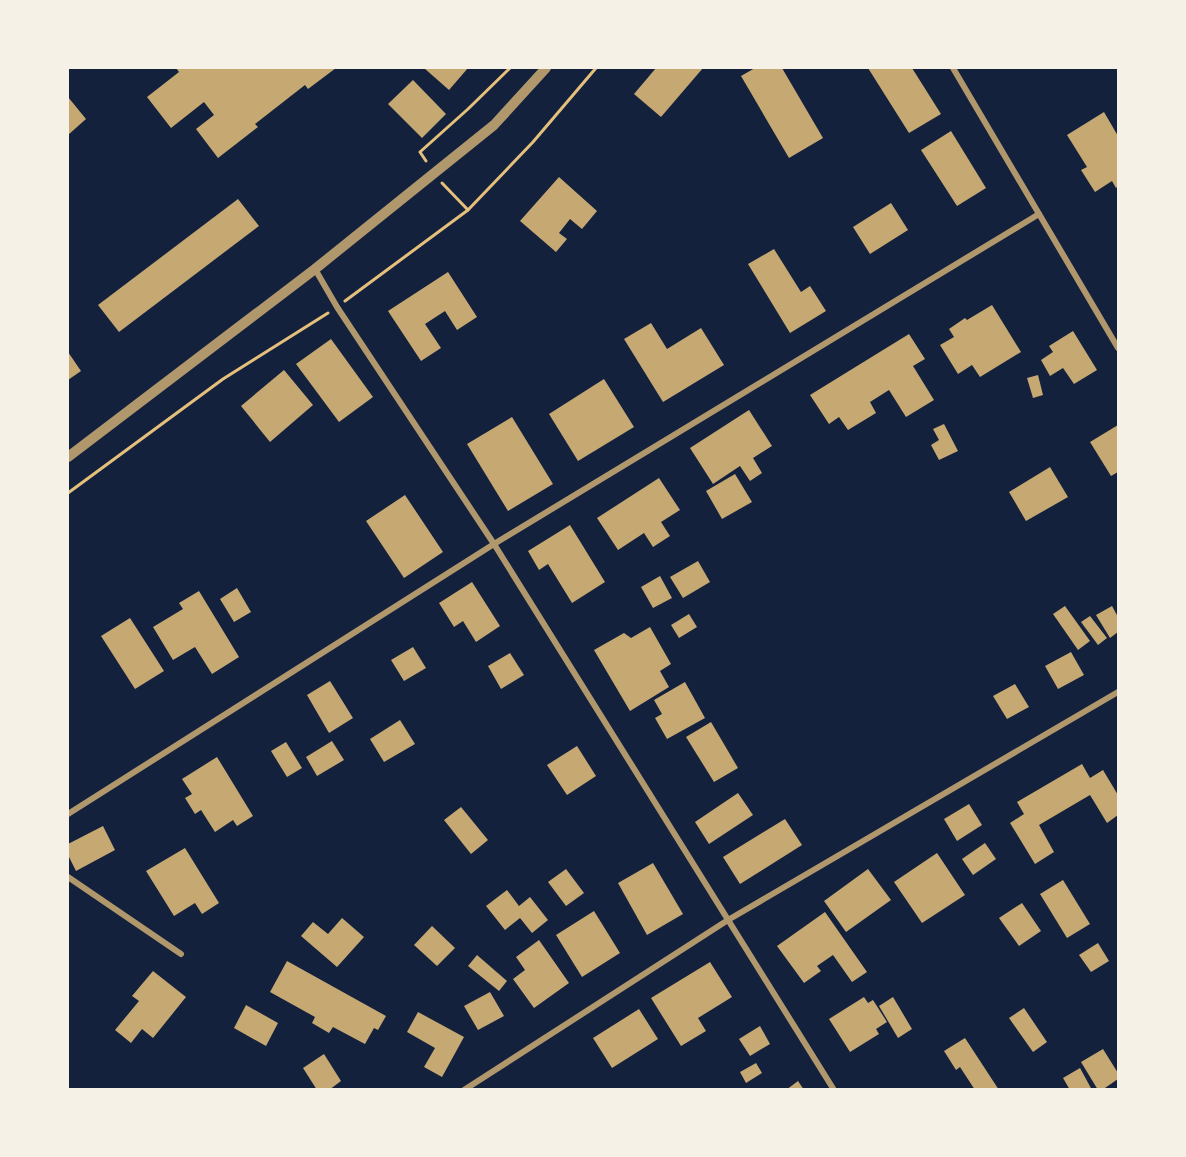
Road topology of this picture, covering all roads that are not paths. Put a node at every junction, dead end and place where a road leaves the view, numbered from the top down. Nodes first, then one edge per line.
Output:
1 (546, 68) edge
2 (953, 68) edge
3 (1039, 214) junction
4 (315, 269) junction
5 (1119, 348) edge
6 (68, 457) edge
7 (494, 544) junction
8 (1119, 692) edge
9 (68, 814) edge
10 (68, 877) edge
11 (728, 920) junction
12 (181, 954) dead end
13 (464, 1089) edge
14 (834, 1089) edge

1 - 4 street
2 - 3 street
3 - 5 street
3 - 7 street
4 - 6 street
4 - 7 street
7 - 9 street
7 - 11 street
8 - 11 street
10 - 12 street
11 - 13 street
11 - 14 street

